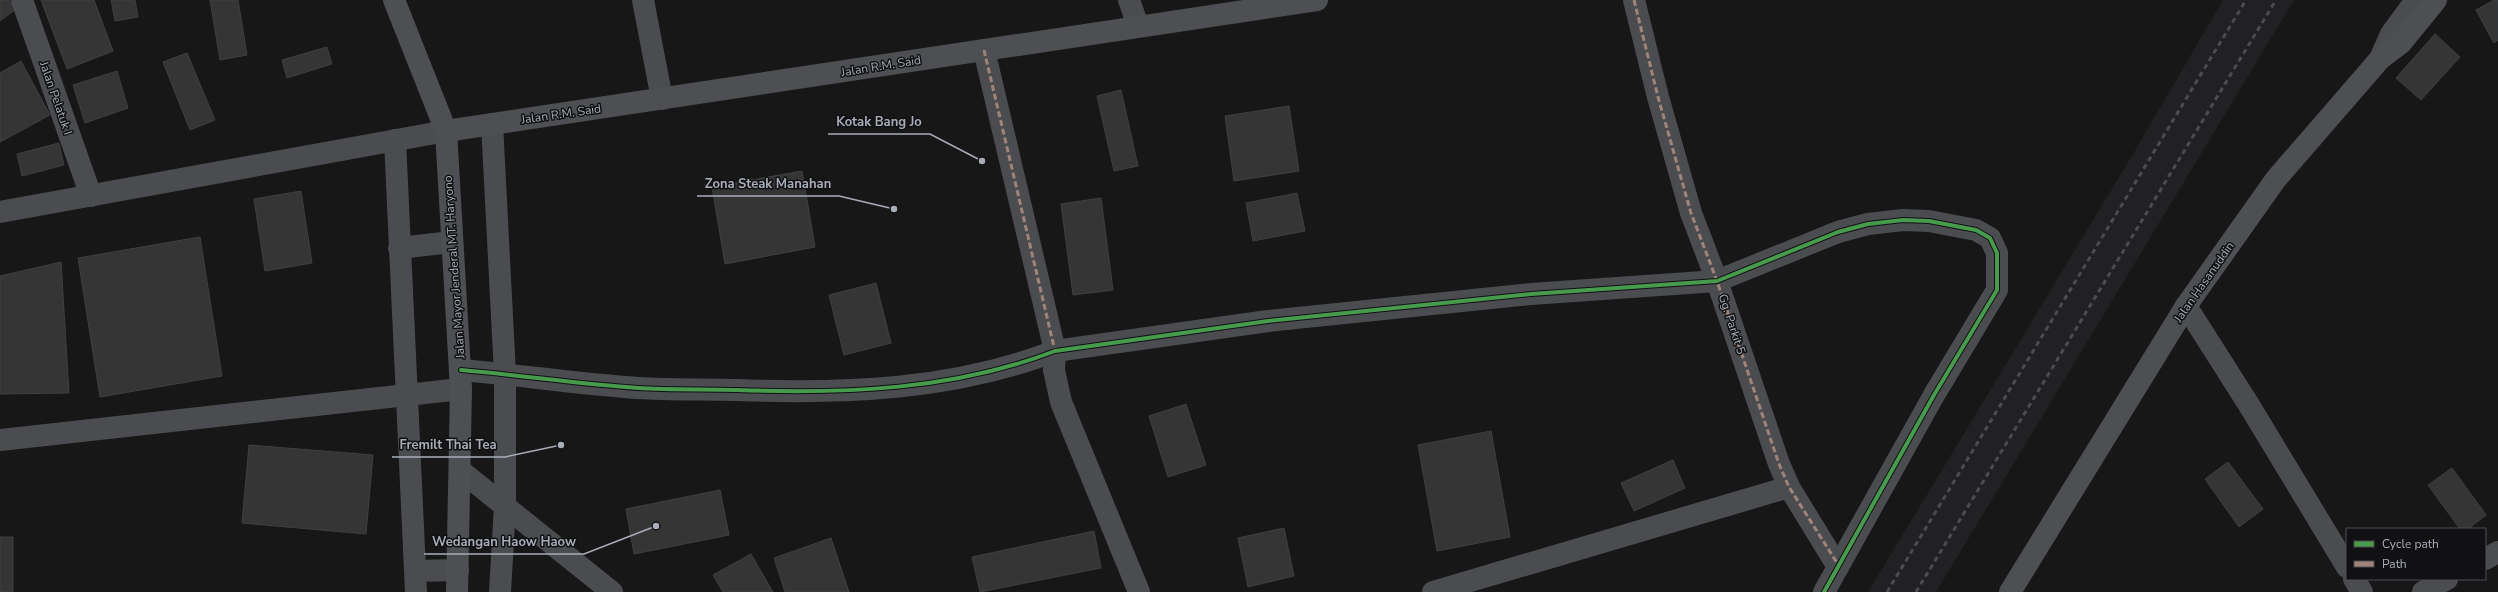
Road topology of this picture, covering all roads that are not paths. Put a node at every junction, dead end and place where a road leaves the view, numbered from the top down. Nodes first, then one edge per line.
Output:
1 (22, 0) edge
2 (394, 0) edge
3 (643, 0) edge
4 (1130, 0) edge
5 (1317, 0) edge
6 (1634, 0) edge
7 (2416, 0) edge
8 (2436, 0) edge
9 (1138, 26) junction
10 (984, 50) junction
11 (2380, 59) junction
12 (662, 99) junction
13 (492, 124) junction
14 (446, 131) junction
15 (395, 140) junction
16 (90, 196) junction
17 (0, 212) edge
18 (452, 242) junction
19 (400, 248) junction
20 (1717, 281) junction
21 (2186, 306) junction
22 (1055, 351) junction
23 (505, 374) junction
24 (461, 379) junction
25 (406, 394) junction
26 (0, 440) edge
27 (461, 471) junction
28 (1789, 487) junction
29 (505, 506) junction
30 (2498, 552) edge
31 (2486, 558) edge
32 (2346, 565) edge
33 (1838, 567) junction
34 (458, 570) junction
35 (416, 571) junction
36 (2355, 580) edge
37 (2445, 580) edge
38 (416, 592) edge
39 (457, 592) edge
40 (500, 592) edge
41 (612, 592) edge
42 (1139, 592) edge
43 (1433, 592) edge
44 (1824, 592) edge
45 (2010, 592) edge
46 (2362, 592) edge
47 (2423, 592) edge

1 - 16 street, Jalan Pelatuk I
2 - 14 main road, Jalan Mayor Jenderal MT. Haryono
3 - 12 street
4 - 9 street
5 - 9 main road, Jalan R.M. Said
6 - 20 street, Gg. Parkit 5
7 - 11 street
8 - 11 main road, Jalan Hasanuddin
9 - 10 main road, Jalan R.M. Said
10 - 12 main road, Jalan R.M. Said
10 - 22 street
11 - 21 main road, Jalan Hasanuddin
12 - 13 main road, Jalan R.M. Said
13 - 14 main road, Jalan R.M. Said
13 - 23 street
14 - 15 street
14 - 18 main road, Jalan Mayor Jenderal MT. Haryono
15 - 16 street
15 - 19 street
16 - 17 street
18 - 19 street
18 - 24 main road, Jalan Mayor Jenderal MT. Haryono
19 - 25 street
20 - 22 street
20 - 28 street, Gg. Parkit 5
20 - 33 street
21 - 32 street
21 - 45 main road, Jalan Hasanuddin
22 - 23 street
22 - 42 street
23 - 24 street
23 - 29 street
24 - 25 street
24 - 27 main road, Jalan Mayor Jenderal MT. Haryono
25 - 26 street
25 - 35 street
27 - 29 street
27 - 34 main road, Jalan Mayor Jenderal MT. Haryono
28 - 33 street, Gg. Parkit 5
28 - 43 street
29 - 40 street
29 - 41 street
30 - 31 street
33 - 44 street
34 - 35 street
34 - 39 main road, Jalan Mayor Jenderal MT. Haryono
35 - 38 street
36 - 46 street
37 - 47 street

